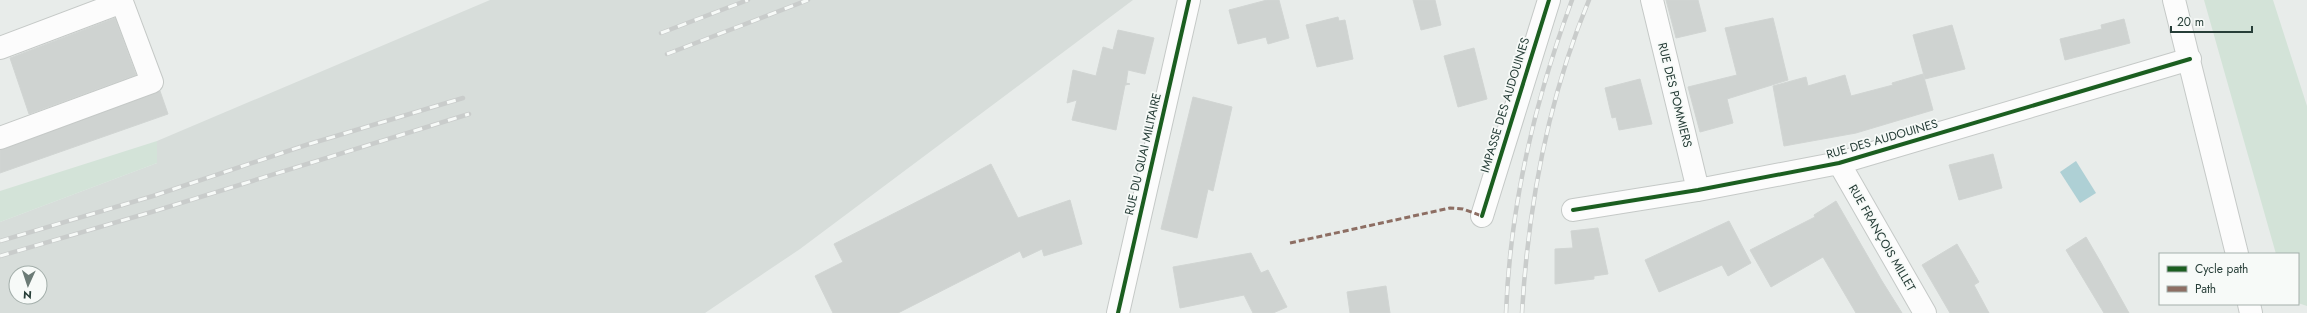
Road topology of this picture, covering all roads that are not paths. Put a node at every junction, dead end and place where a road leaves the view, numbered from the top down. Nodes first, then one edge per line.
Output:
1 (1189, 0) edge
2 (1549, 0) edge
3 (1652, 0) edge
4 (2174, 0) edge
5 (0, 48) edge
6 (2190, 59) junction
7 (0, 138) edge
8 (1839, 163) junction
9 (1698, 190) junction
10 (1573, 210) dead end
11 (1482, 216) dead end
12 (2237, 253) edge
13 (1118, 313) edge
14 (1925, 313) edge

1 - 13 street, RUE DU QUAI MILITAIRE
2 - 11 street, IMPASSE DES AUDOUINES
3 - 9 street, RUE DES POMMIERS
4 - 6 street
5 - 7 street
6 - 8 street, RUE DES AUDOUINES
6 - 12 street
8 - 9 street, RUE DES AUDOUINES
8 - 14 street, RUE FRANÇOIS MILLET
9 - 10 street, RUE DES AUDOUINES

